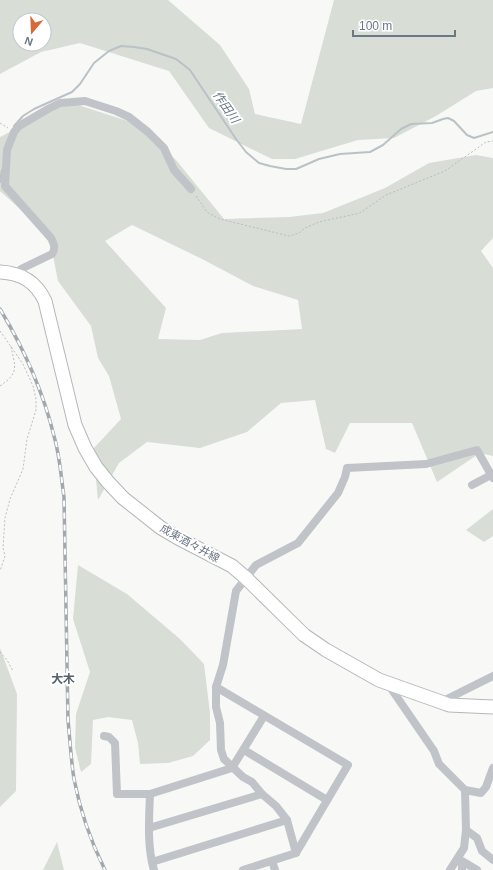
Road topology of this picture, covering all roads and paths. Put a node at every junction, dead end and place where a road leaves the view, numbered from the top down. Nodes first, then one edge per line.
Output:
1 (0, 122) edge
2 (14, 132) junction
3 (493, 141) edge
4 (191, 189) joint
5 (0, 272) edge
6 (16, 275) junction
7 (0, 331) edge
8 (11, 346) junction
9 (0, 386) edge
10 (492, 477) edge
11 (472, 485) dead end
12 (0, 571) edge
13 (246, 578) junction
14 (0, 652) edge
15 (13, 671) dead end
16 (493, 676) edge
17 (388, 683) junction
18 (216, 687) junction
19 (441, 702) junction
20 (493, 707) edge
21 (264, 716) junction
22 (104, 736) dead end
23 (244, 750) junction
24 (232, 768) junction
25 (493, 768) edge
26 (465, 790) junction
27 (150, 794) junction
28 (262, 794) junction
29 (327, 800) junction
30 (287, 820) junction
31 (149, 828) junction
32 (466, 830) junction
33 (296, 853) junction
34 (493, 860) edge
35 (272, 861) junction
36 (153, 866) edge
37 (243, 870) edge
38 (275, 870) edge
39 (450, 870) edge
40 (462, 870) edge
41 (476, 870) edge

1 - 2 path
2 - 4 street
2 - 6 street
3 - 4 path
5 - 6 main road, 成東酒々井線
6 - 13 main road, 成東酒々井線
7 - 8 path
8 - 9 path
8 - 12 path
10 - 11 street
10 - 13 street
13 - 17 main road, 成東酒々井線
13 - 18 street
14 - 15 path
16 - 19 street
17 - 19 main road, 成東酒々井線
17 - 26 street
18 - 21 street
18 - 24 street
19 - 20 main road, 成東酒々井線
21 - 23 street
21 - 29 street
22 - 27 street
23 - 24 street
23 - 29 street
24 - 27 street
24 - 28 street
25 - 26 street
26 - 32 street
27 - 31 street
28 - 30 street
28 - 31 street
29 - 33 street
30 - 33 street
30 - 36 street
31 - 36 street
32 - 34 street
32 - 39 street
33 - 35 street
35 - 37 street
35 - 38 street
40 - 41 street

